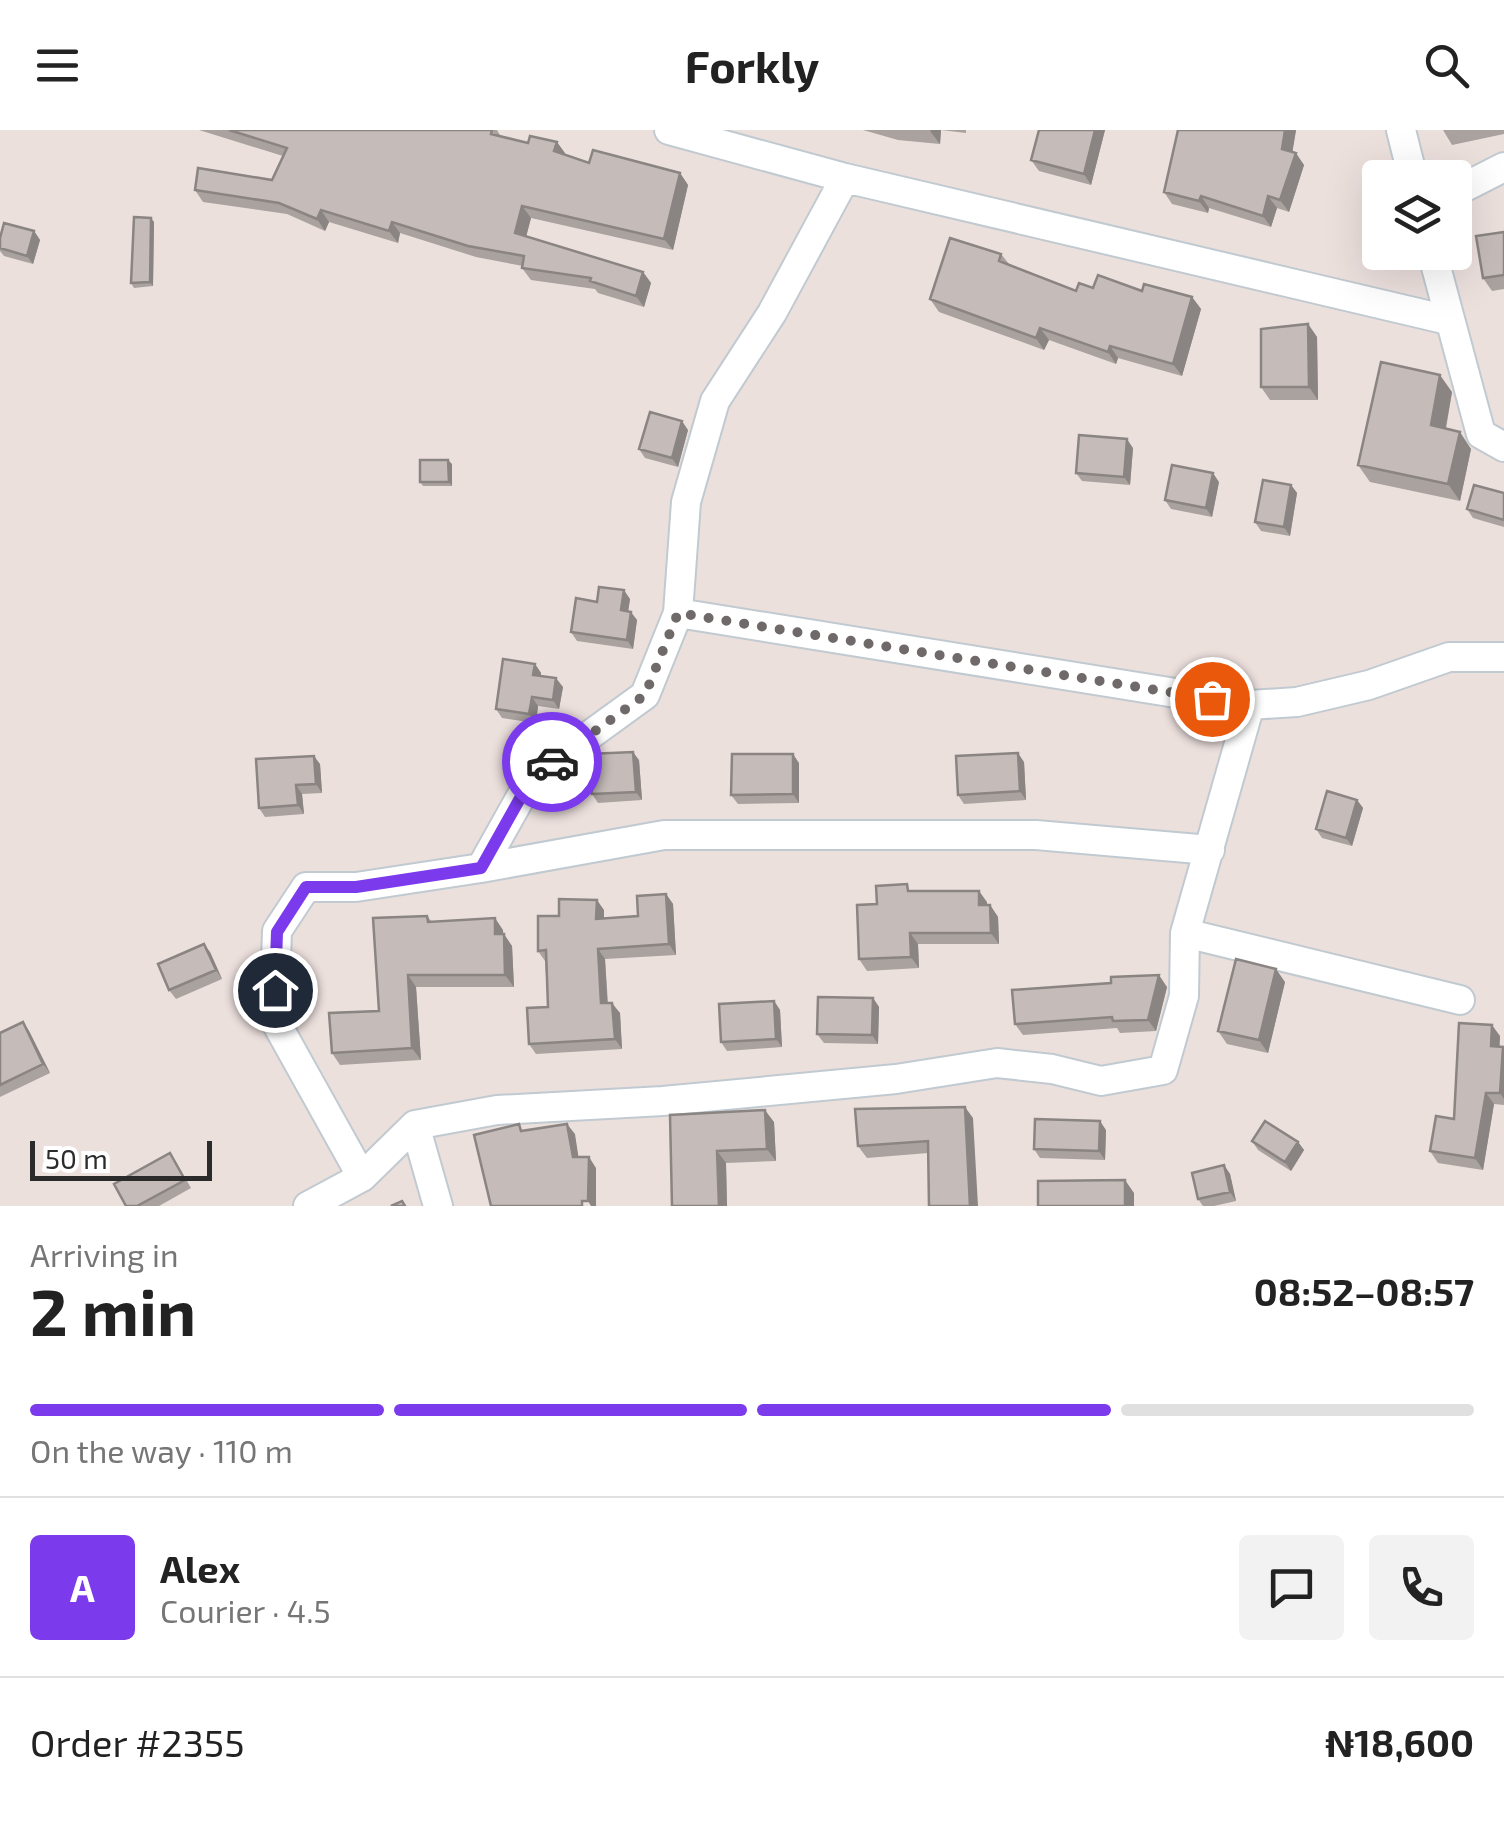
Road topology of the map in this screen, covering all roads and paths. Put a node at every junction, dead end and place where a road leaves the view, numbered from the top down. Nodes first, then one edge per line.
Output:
1 (669, 130) edge
2 (1401, 130) edge
3 (1408, 160) edge
4 (1504, 167) edge
5 (845, 178) junction
6 (1472, 183) edge
7 (1436, 270) edge
8 (1448, 320) junction
9 (1504, 447) edge
10 (678, 613) junction
11 (1504, 657) edge
12 (1250, 705) junction
13 (1210, 850) junction
14 (481, 868) junction
15 (1184, 933) junction
16 (1460, 1000) dead end
17 (415, 1125) junction
18 (362, 1176) junction
19 (308, 1206) edge
20 (438, 1206) edge

1 - 5 street
2 - 3 street
4 - 6 street
5 - 8 street
5 - 10 street
7 - 8 street
8 - 9 street
10 - 12 street
10 - 14 street
11 - 12 street
12 - 13 street
13 - 14 street
13 - 15 street
14 - 18 street
15 - 16 street
15 - 17 street
17 - 18 street
17 - 20 street
18 - 19 street

